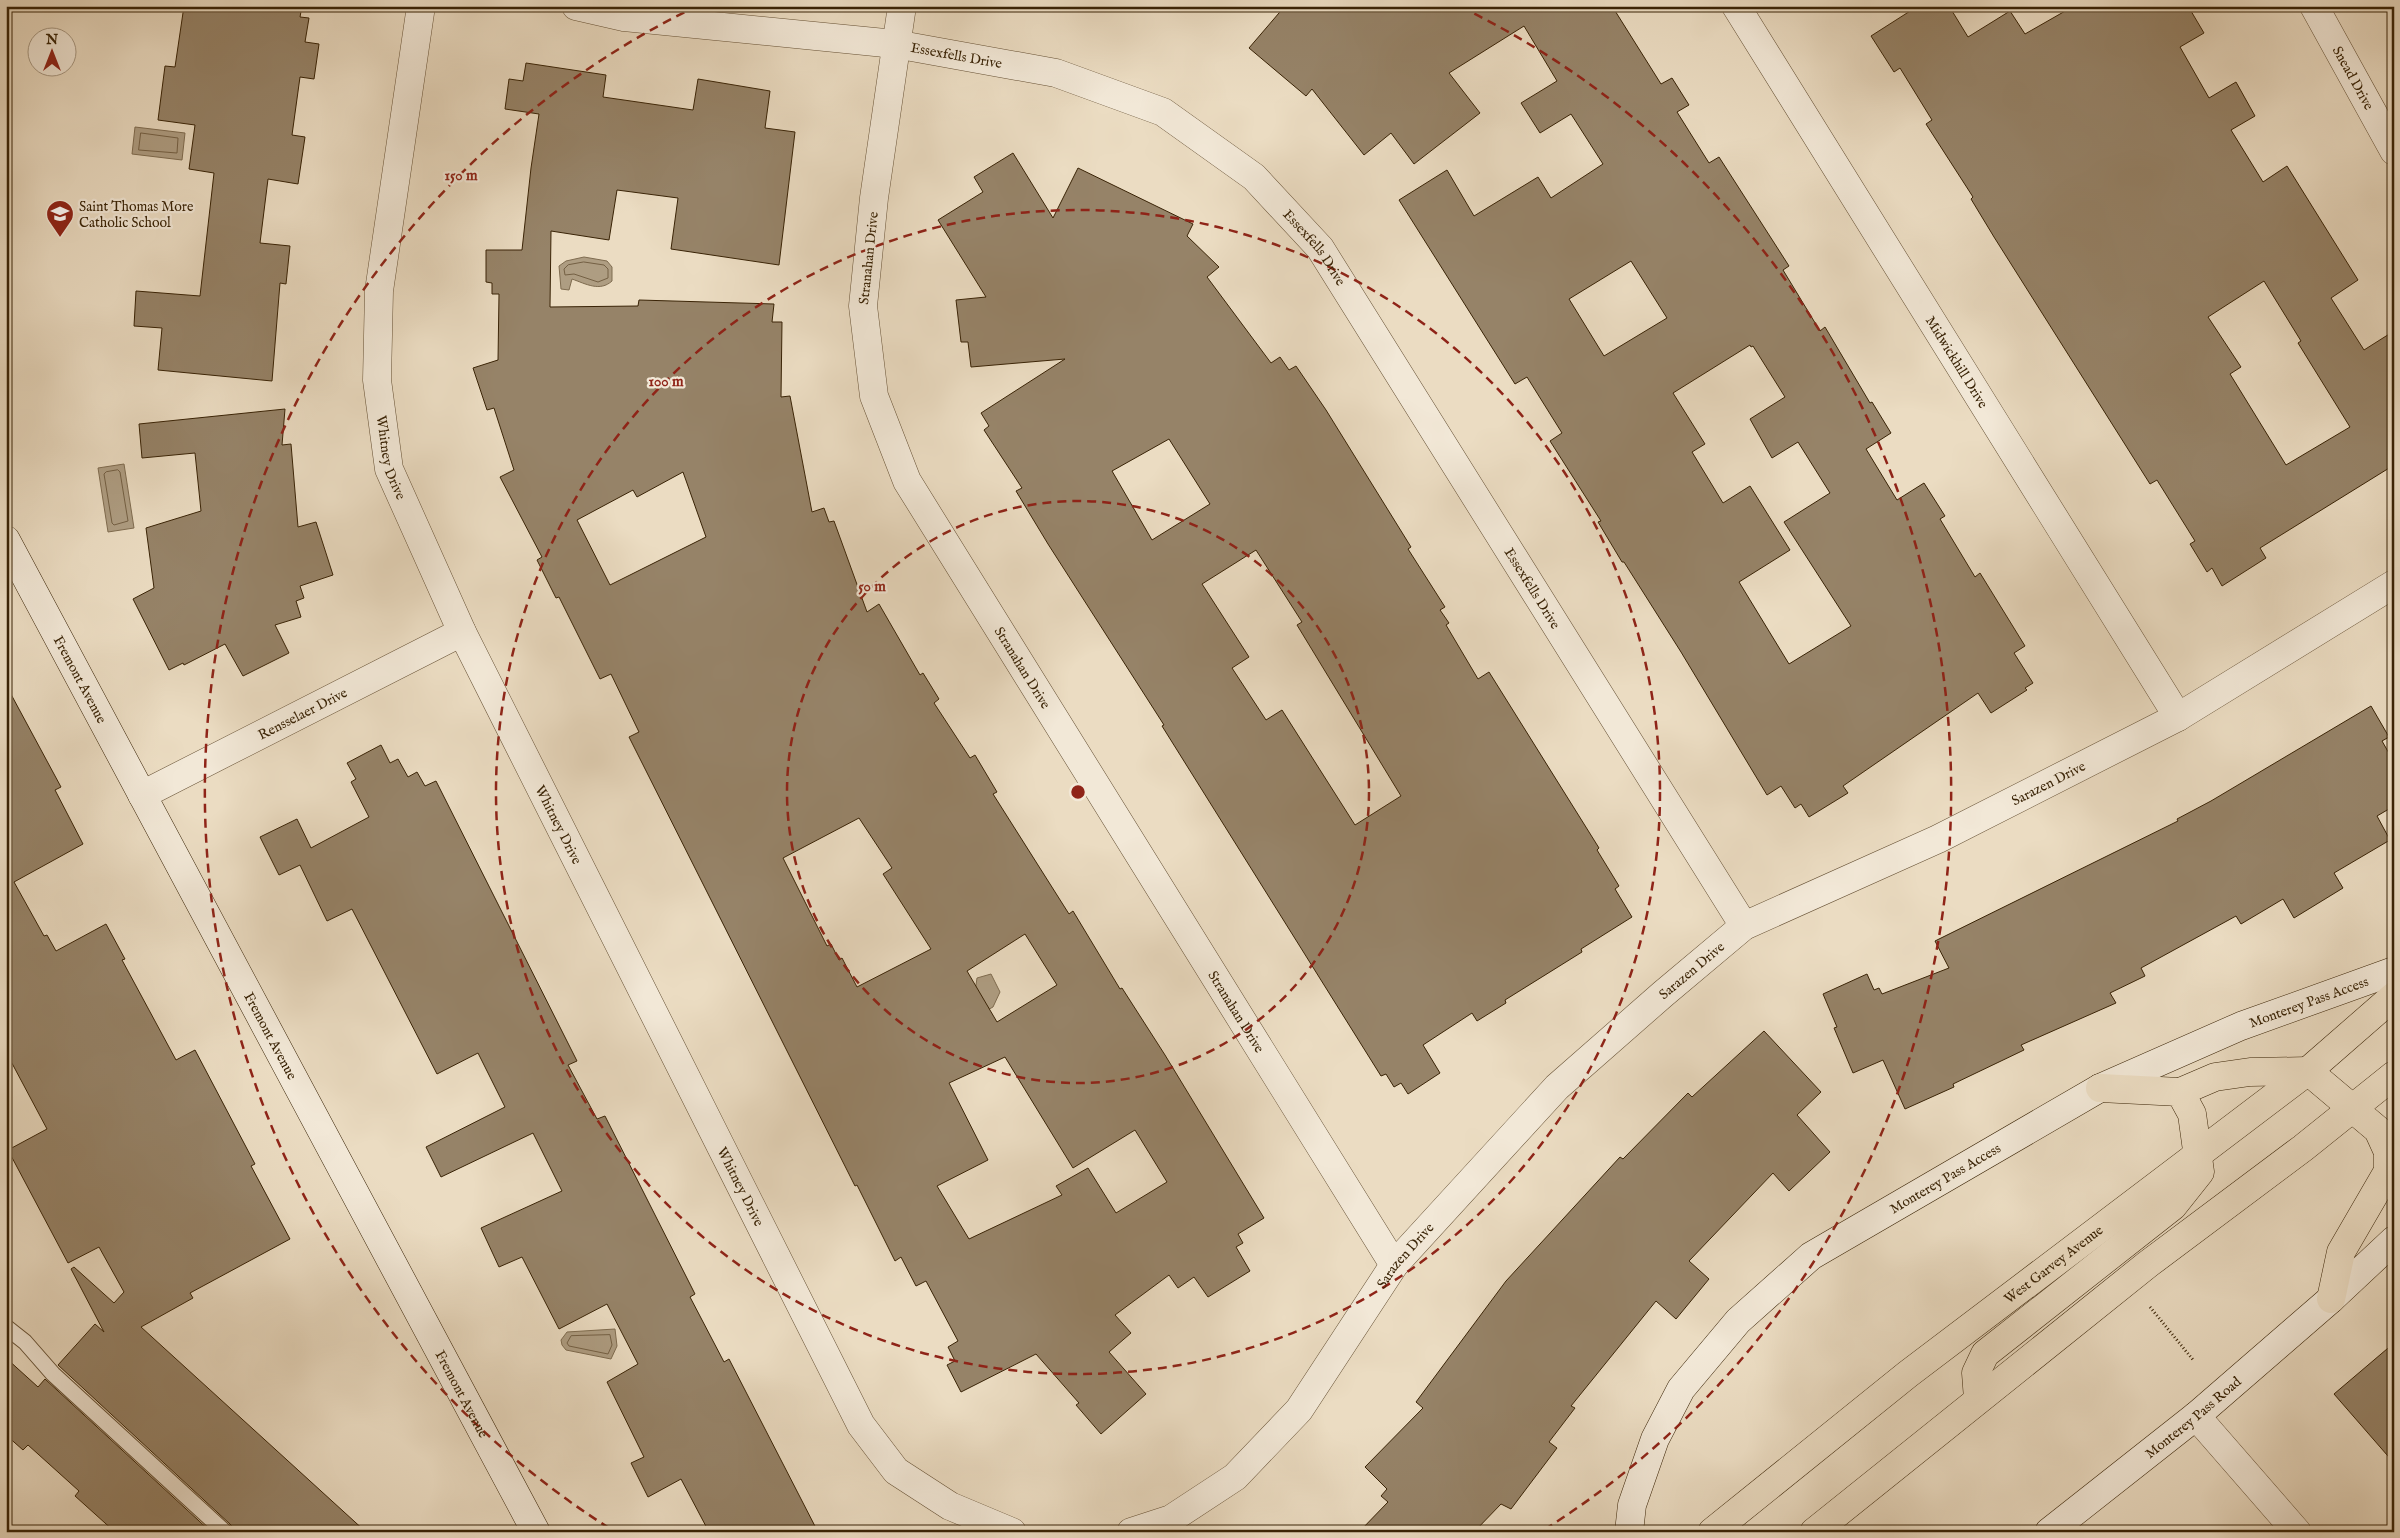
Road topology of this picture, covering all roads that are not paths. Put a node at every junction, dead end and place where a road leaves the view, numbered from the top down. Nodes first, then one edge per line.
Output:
1 (421, 6) edge
2 (576, 6) edge
3 (902, 6) edge
4 (1736, 6) edge
5 (2314, 6) edge
6 (895, 44) junction
7 (2394, 151) edge
8 (6, 540) edge
9 (2394, 584) edge
10 (462, 632) junction
11 (2178, 717) junction
12 (142, 795) junction
13 (1744, 926) junction
14 (2394, 971) edge
15 (2394, 996) edge
16 (2308, 1071) junction
17 (2394, 1075) edge
18 (2100, 1088) junction
19 (2180, 1092) junction
20 (2351, 1109) junction
21 (2199, 1152) junction
22 (2394, 1240) edge
23 (1394, 1265) junction
24 (2331, 1299) junction
25 (6, 1327) edge
26 (1978, 1399) junction
27 (2196, 1416) junction
28 (1717, 1528) edge
29 (225, 1532) edge
30 (536, 1532) edge
31 (1012, 1532) edge
32 (1130, 1532) edge
33 (1629, 1532) edge
34 (1814, 1532) edge
35 (2049, 1532) edge
36 (2297, 1532) edge

1 - 10 street, Whitney Drive
2 - 6 street, Essexfells Drive
3 - 6 street, Stranahan Drive
4 - 11 street, Midwickhill Drive
5 - 7 street, Snead Drive
6 - 13 street, Essexfells Drive
6 - 23 street, Stranahan Drive
8 - 12 street, Fremont Avenue
9 - 11 street, Sarazen Drive
10 - 12 street, Rensselaer Drive
10 - 31 street, Whitney Drive
11 - 13 street, Sarazen Drive
12 - 30 street, Fremont Avenue
13 - 23 street, Sarazen Drive
14 - 18 street, Monterey Pass Access
15 - 16 main road, West Garvey Avenue
16 - 19 main road
16 - 20 main road
16 - 21 main road, West Garvey Avenue
17 - 20 main road
18 - 19 main road
18 - 33 street, Monterey Pass Access
19 - 21 main road
20 - 24 main road
20 - 26 main road
21 - 26 main road
21 - 28 main road, West Garvey Avenue
22 - 24 street, Monterey Pass Road
23 - 32 street, Sarazen Drive
24 - 27 street, Monterey Pass Road
25 - 29 lane
26 - 34 main road
27 - 35 street, Monterey Pass Road
27 - 36 street

